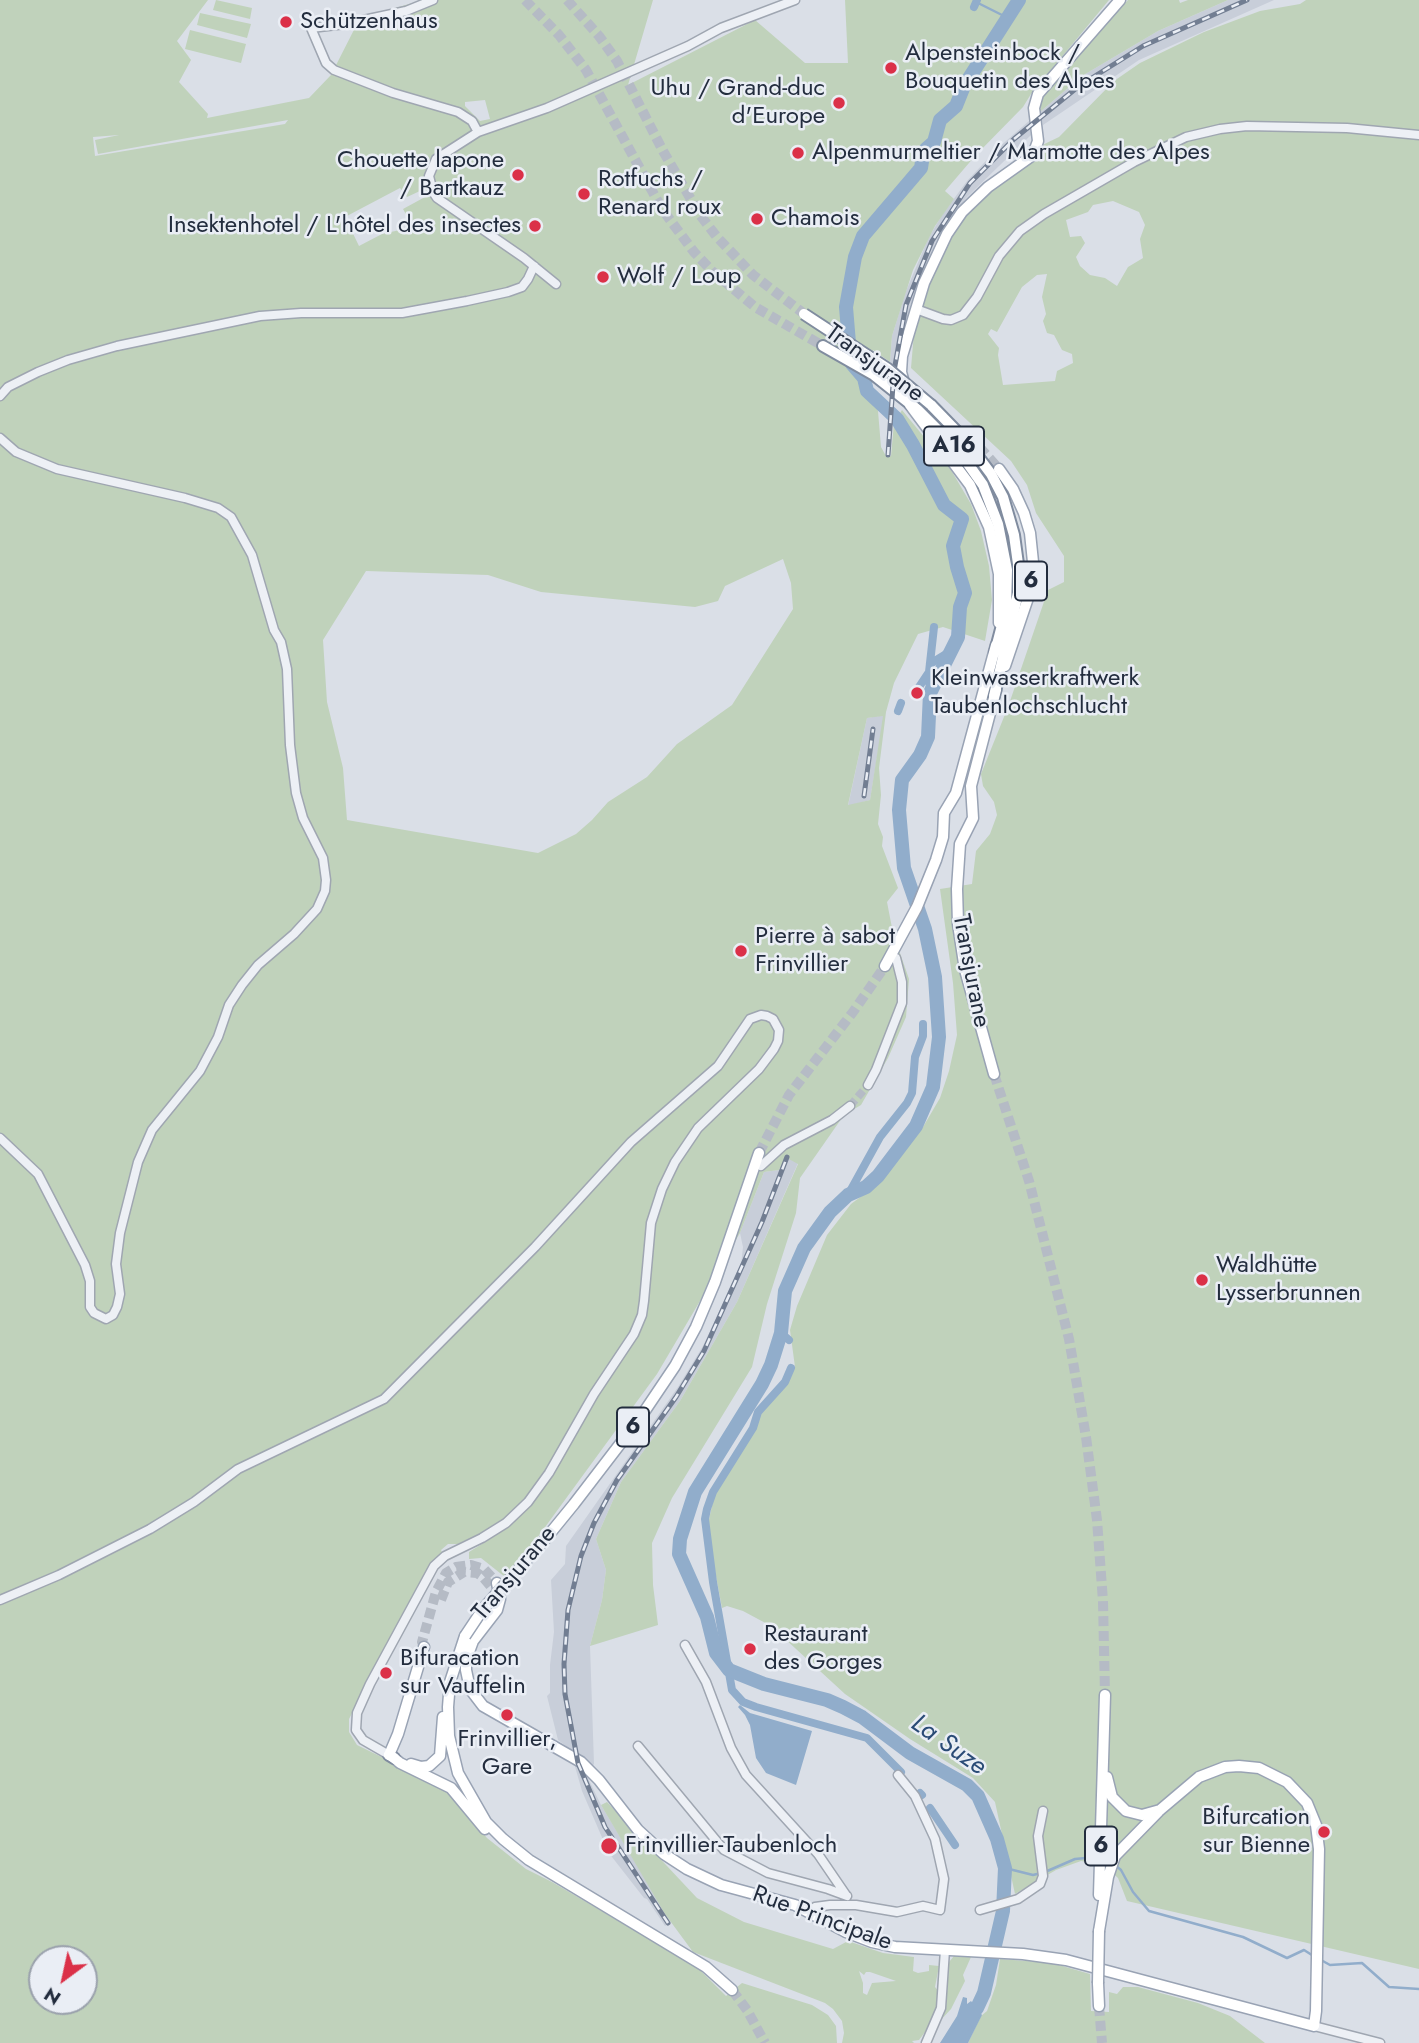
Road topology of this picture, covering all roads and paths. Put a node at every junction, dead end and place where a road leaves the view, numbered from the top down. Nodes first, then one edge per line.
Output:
1 (433, 0) edge
2 (795, 0) edge
3 (1120, 0) edge
4 (478, 132) junction
5 (1419, 135) edge
6 (534, 266) junction
7 (556, 284) dead end
8 (916, 309) junction
9 (804, 314) tunnel mouth
10 (906, 344) junction
11 (824, 346) tunnel mouth
12 (909, 376) dead end
13 (0, 396) edge
14 (0, 438) edge
15 (999, 469) tunnel mouth
16 (995, 652) junction
17 (994, 696) junction
18 (951, 803) junction
19 (971, 809) junction
20 (944, 821) junction
21 (969, 826) junction
22 (896, 953) junction
23 (885, 966) tunnel mouth
24 (994, 1074) tunnel mouth
25 (868, 1085) tunnel mouth
26 (850, 1106) tunnel mouth
27 (0, 1138) edge
28 (759, 1153) tunnel mouth
29 (761, 1166) dead end
30 (498, 1585) junction
31 (0, 1600) edge
32 (685, 1645) dead end
33 (425, 1647) tunnel mouth
34 (1105, 1695) tunnel mouth
35 (448, 1707) junction
36 (638, 1746) dead end
37 (392, 1756) junction
38 (1104, 1762) junction
39 (898, 1775) dead end
40 (1160, 1810) junction
41 (1042, 1811) dead end
42 (503, 1839) junction
43 (846, 1895) junction
44 (856, 1906) junction
45 (980, 1910) dead end
46 (809, 1912) junction
47 (1099, 1931) junction
48 (949, 1950) junction
49 (732, 1990) tunnel mouth
50 (1099, 2004) tunnel mouth
51 (1314, 2026) junction
52 (926, 2043) edge
53 (1380, 2043) edge

1 - 4 street
2 - 4 street
3 - 8 main road, 6
4 - 6 street
5 - 8 street
6 - 7 street
6 - 13 street
8 - 10 main road, 6
9 - 17 highway, Transjurane / A16, bridge
10 - 12 main road, 6
10 - 16 main road, 6
11 - 16 highway, Transjurane / A16
14 - 27 street
15 - 17 main road, 6
16 - 18 main road, Transjurane / 6
17 - 19 main road, Transjurane / 6
18 - 19 main road
18 - 20 main road, 6
19 - 21 main road, 6
20 - 21 main road
20 - 22 main road, Transjurane / 6
21 - 24 main road, Transjurane / 6
22 - 23 main road, Transjurane / 6
22 - 25 street
26 - 29 street
28 - 30 main road, Transjurane / 6
30 - 35 main road, Transjurane / 6, bridge
30 - 46 main road, Rue Principale
31 - 37 street
32 - 43 street
33 - 37 main road
34 - 38 main road, 6
35 - 37 main road
35 - 42 main road, Transjurane / 6
36 - 43 street
37 - 42 main road
38 - 40 main road
38 - 47 main road, 6
39 - 44 street
40 - 47 main road
40 - 51 main road
41 - 45 street
42 - 49 main road, Transjurane / 6
43 - 44 street
44 - 46 street
46 - 48 main road, Rue Principale
47 - 50 main road, 6, bridge
48 - 51 main road, Rue Principale
48 - 52 street
51 - 53 street

